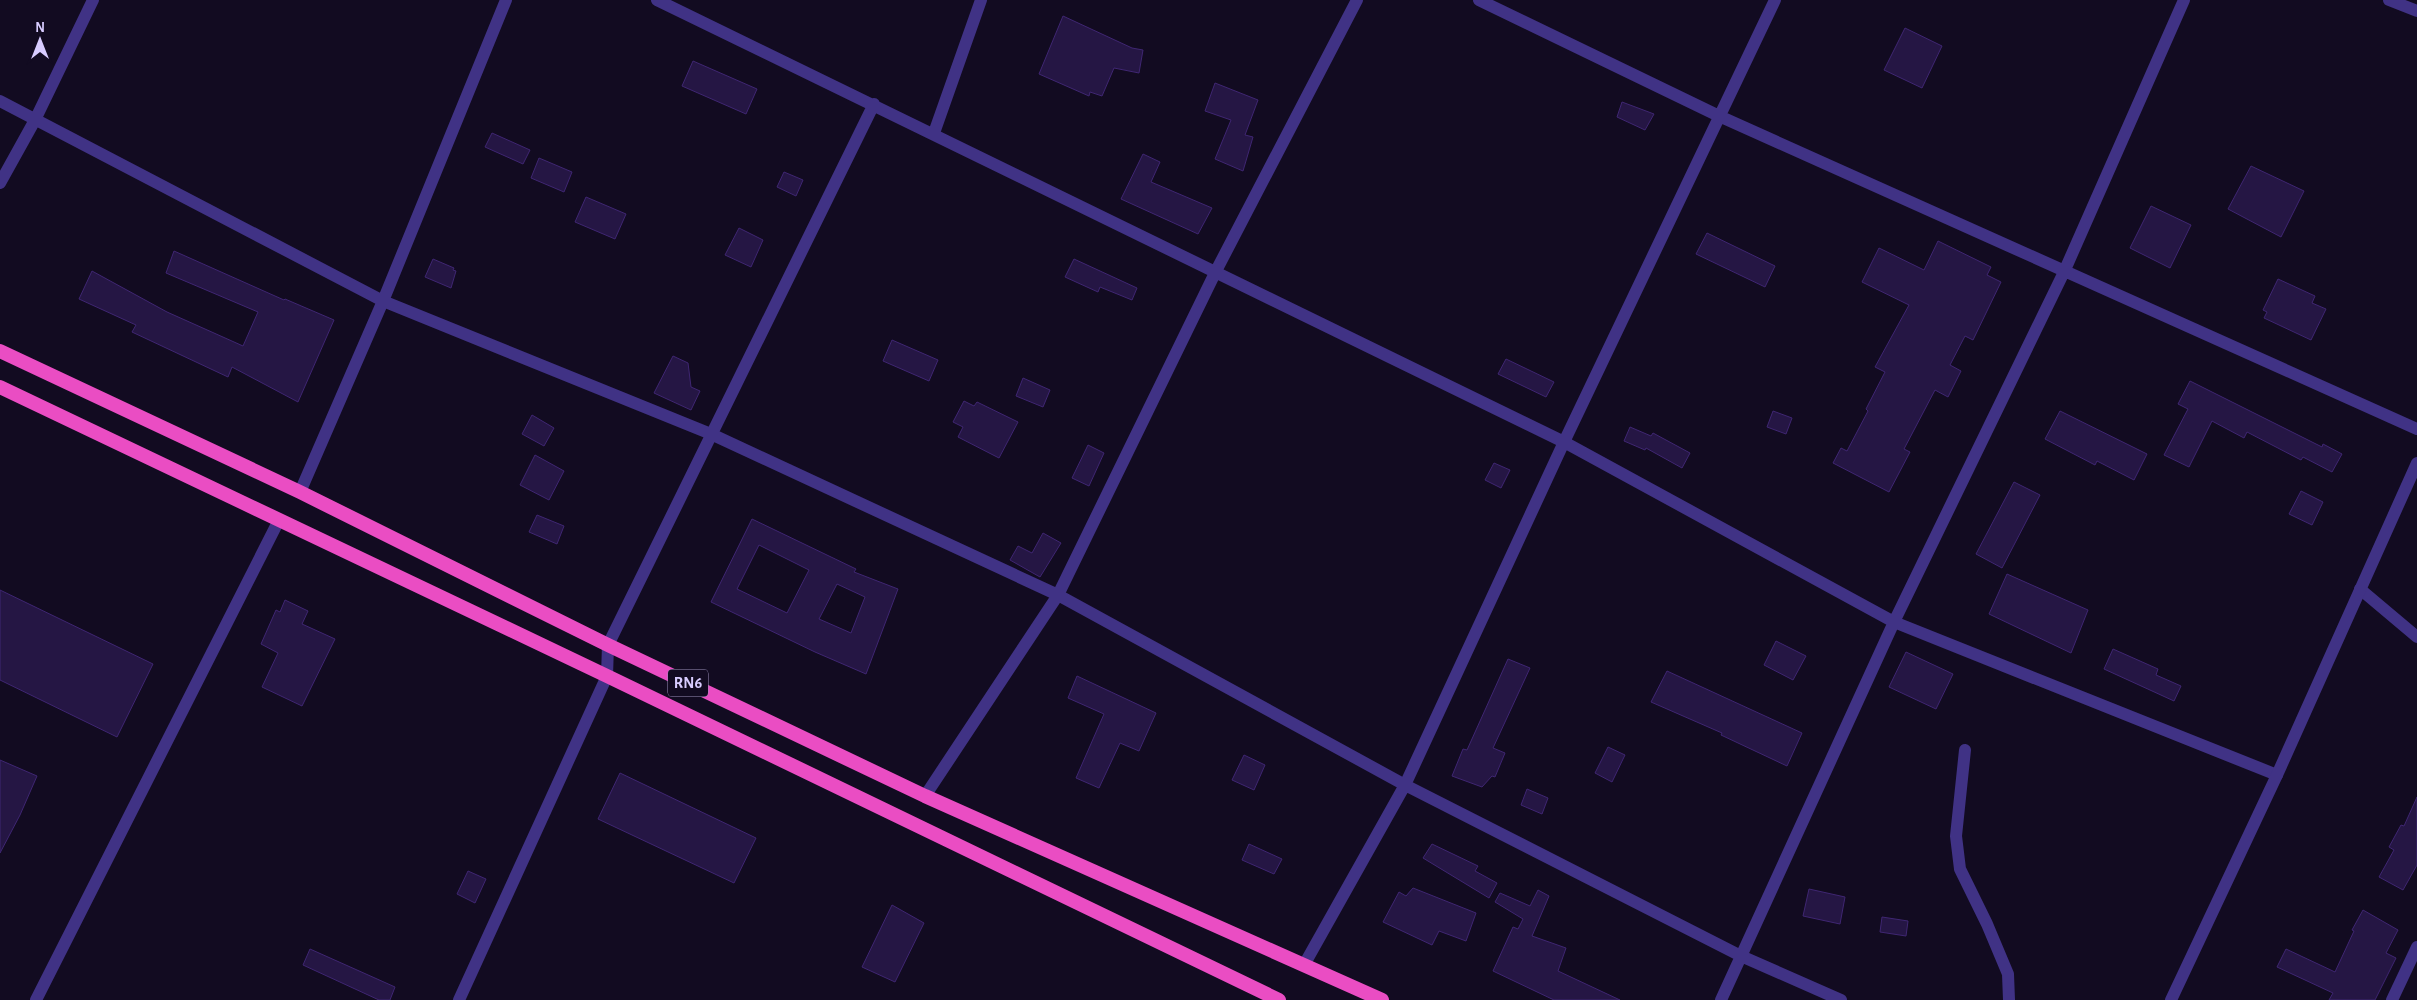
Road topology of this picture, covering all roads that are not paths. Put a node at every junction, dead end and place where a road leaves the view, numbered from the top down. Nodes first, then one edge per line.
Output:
1 (93, 0) edge
2 (506, 0) edge
3 (657, 0) edge
4 (981, 0) edge
5 (1357, 0) edge
6 (1479, 0) edge
7 (1774, 0) edge
8 (2184, 0) edge
9 (2389, 0) edge
10 (2417, 11) edge
11 (0, 101) edge
12 (874, 104) junction
13 (1719, 116) junction
14 (35, 120) junction
15 (934, 134) junction
16 (0, 182) edge
17 (1216, 271) junction
18 (2064, 272) junction
19 (383, 300) junction
20 (0, 351) edge
21 (0, 387) edge
22 (2417, 429) edge
23 (711, 434) junction
24 (1564, 442) junction
25 (2417, 462) edge
26 (300, 492) junction
27 (279, 520) junction
28 (2360, 589) junction
29 (1058, 595) junction
30 (1894, 622) junction
31 (2417, 637) edge
32 (608, 645) junction
33 (607, 676) junction
34 (1965, 750) dead end
35 (2277, 775) junction
36 (1404, 785) junction
37 (925, 796) junction
38 (2417, 947) edge
39 (1741, 956) junction
40 (1304, 965) junction
41 (36, 1000) edge
42 (460, 1000) edge
43 (1279, 1000) edge
44 (1382, 1000) edge
45 (1721, 1000) edge
46 (1841, 1000) edge
47 (2009, 1000) edge
48 (2171, 1000) edge
49 (2392, 1000) edge

1 - 14 street
2 - 19 street
3 - 12 street
4 - 15 street
5 - 17 street
6 - 13 street
7 - 13 street
8 - 18 street
9 - 10 street
11 - 14 street
12 - 15 street
12 - 23 street
13 - 18 street
13 - 24 street
14 - 16 street
14 - 19 street
15 - 17 street
17 - 24 street
17 - 29 street
18 - 22 street
18 - 30 street
19 - 23 street
19 - 26 street
20 - 26 highway, RN6
21 - 27 highway, RN6
23 - 29 street
23 - 32 street
24 - 30 street
24 - 36 street
25 - 28 street
26 - 32 highway, RN6
27 - 33 highway, RN6
27 - 41 street
28 - 31 street
28 - 35 street
29 - 36 street
29 - 37 street
30 - 35 street
30 - 39 street
32 - 33 street
32 - 37 highway, RN6
33 - 42 street
33 - 43 highway, RN6
34 - 47 street
35 - 48 street
36 - 39 street
36 - 40 street
37 - 40 highway, RN6
38 - 49 street
39 - 45 street
39 - 46 street
40 - 44 highway, RN6

